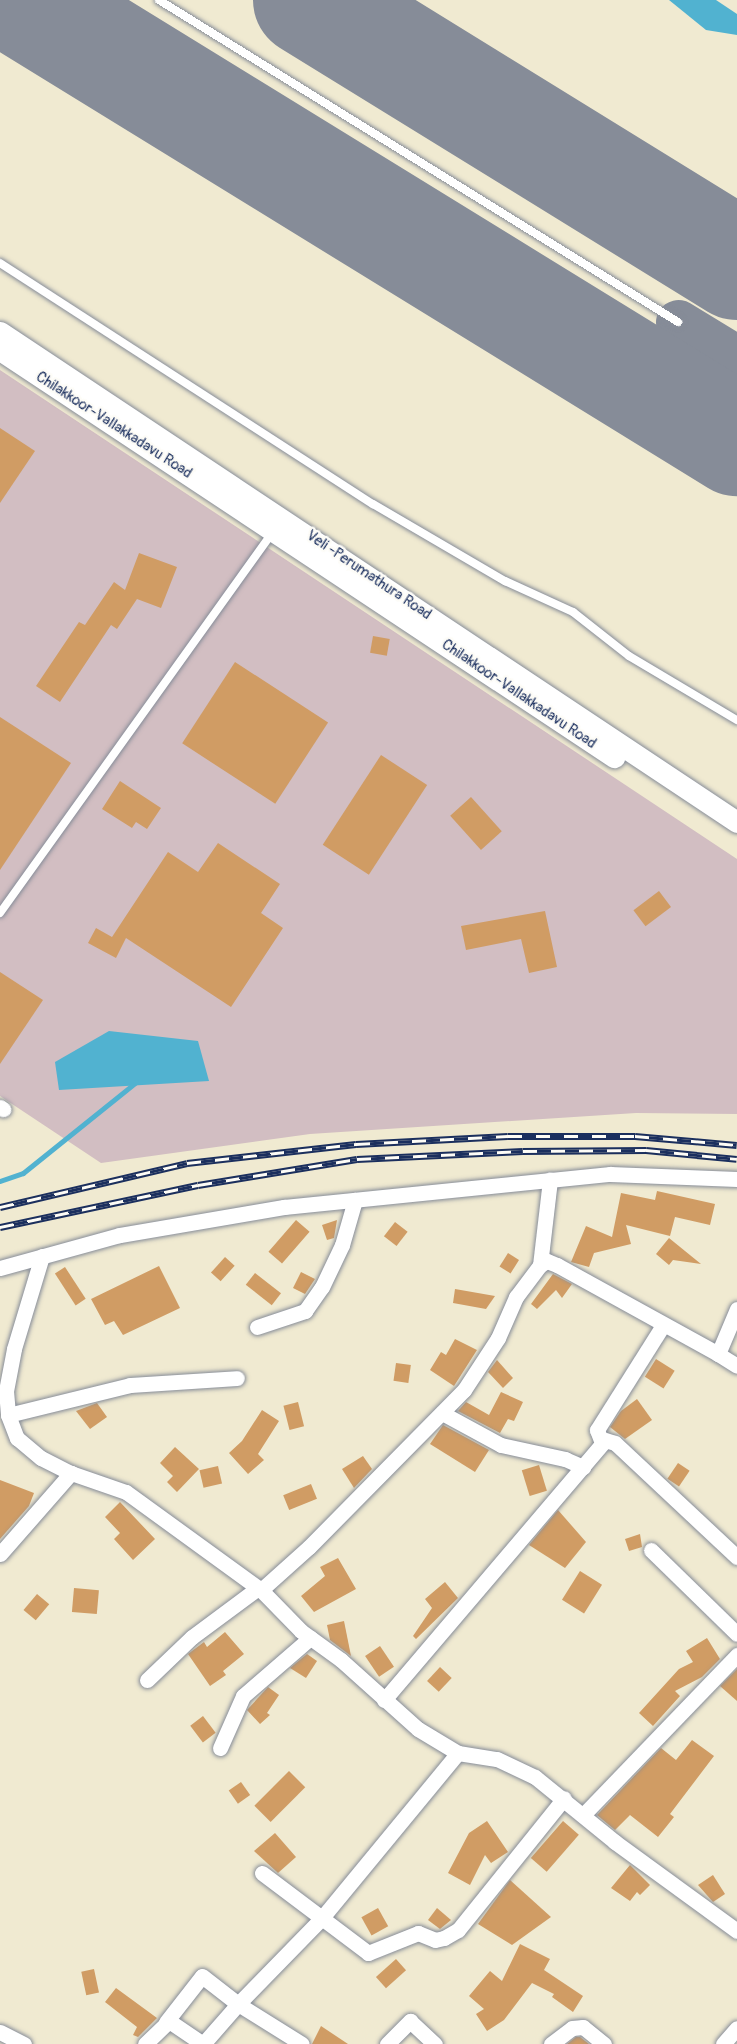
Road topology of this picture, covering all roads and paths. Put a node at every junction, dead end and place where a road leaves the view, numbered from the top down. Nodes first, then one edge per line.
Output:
1 (159, 0) edge
2 (0, 263) edge
3 (678, 321) dead end
4 (0, 332) edge
5 (0, 350) edge
6 (273, 530) junction
7 (737, 720) edge
8 (737, 822) edge
9 (737, 838) edge
10 (0, 913) edge
11 (737, 1179) edge
12 (550, 1180) junction
13 (355, 1200) junction
14 (42, 1256) junction
15 (540, 1265) junction
16 (0, 1268) edge
17 (737, 1309) edge
18 (663, 1324) junction
19 (257, 1327) dead end
20 (717, 1354) junction
21 (737, 1366) edge
22 (237, 1378) dead end
23 (442, 1413) junction
24 (8, 1415) junction
25 (602, 1443) junction
26 (583, 1467) junction
27 (70, 1473) junction
28 (651, 1550) dead end
29 (0, 1554) edge
30 (737, 1557) edge
31 (259, 1589) junction
32 (737, 1634) edge
33 (310, 1638) junction
34 (737, 1655) edge
35 (147, 1680) dead end
36 (384, 1700) junction
37 (220, 1748) dead end
38 (458, 1753) junction
39 (564, 1798) junction
40 (584, 1814) junction
41 (262, 1873) dead end
42 (321, 1919) junction
43 (737, 1931) edge
44 (238, 2004) junction
45 (166, 2022) junction
46 (737, 2028) edge
47 (0, 2032) edge
48 (24, 2044) edge
49 (145, 2044) edge
50 (203, 2044) edge
51 (302, 2044) edge
52 (387, 2044) edge
53 (435, 2044) edge
54 (551, 2044) edge
55 (604, 2044) edge
56 (723, 2044) edge

1 - 3 lane
2 - 7 lane
4 - 8 main road, Veli -Perumathura Road
5 - 6 main road, Chilakkoor-Vallakkadavu Road
6 - 9 main road, Chilakkoor-Vallakkadavu Road
6 - 10 lane
11 - 12 street
12 - 13 street
12 - 15 street
13 - 14 street
13 - 19 street
14 - 16 street
14 - 24 street
15 - 18 street
15 - 23 street
17 - 20 street
18 - 20 street
18 - 25 street
20 - 21 street
22 - 24 street
23 - 26 street
23 - 31 street
24 - 27 street
25 - 26 street
25 - 30 street
26 - 36 street
27 - 29 street
27 - 31 street
28 - 32 street
31 - 33 street
31 - 35 street
33 - 36 street
33 - 37 street
34 - 40 street
36 - 38 street
38 - 39 street
38 - 42 street
39 - 40 street
39 - 42 street
40 - 43 street
41 - 42 street
42 - 44 street
44 - 45 street
44 - 50 street
44 - 51 street
45 - 49 street
45 - 50 street
46 - 56 street
47 - 48 street
52 - 53 street
54 - 55 street

